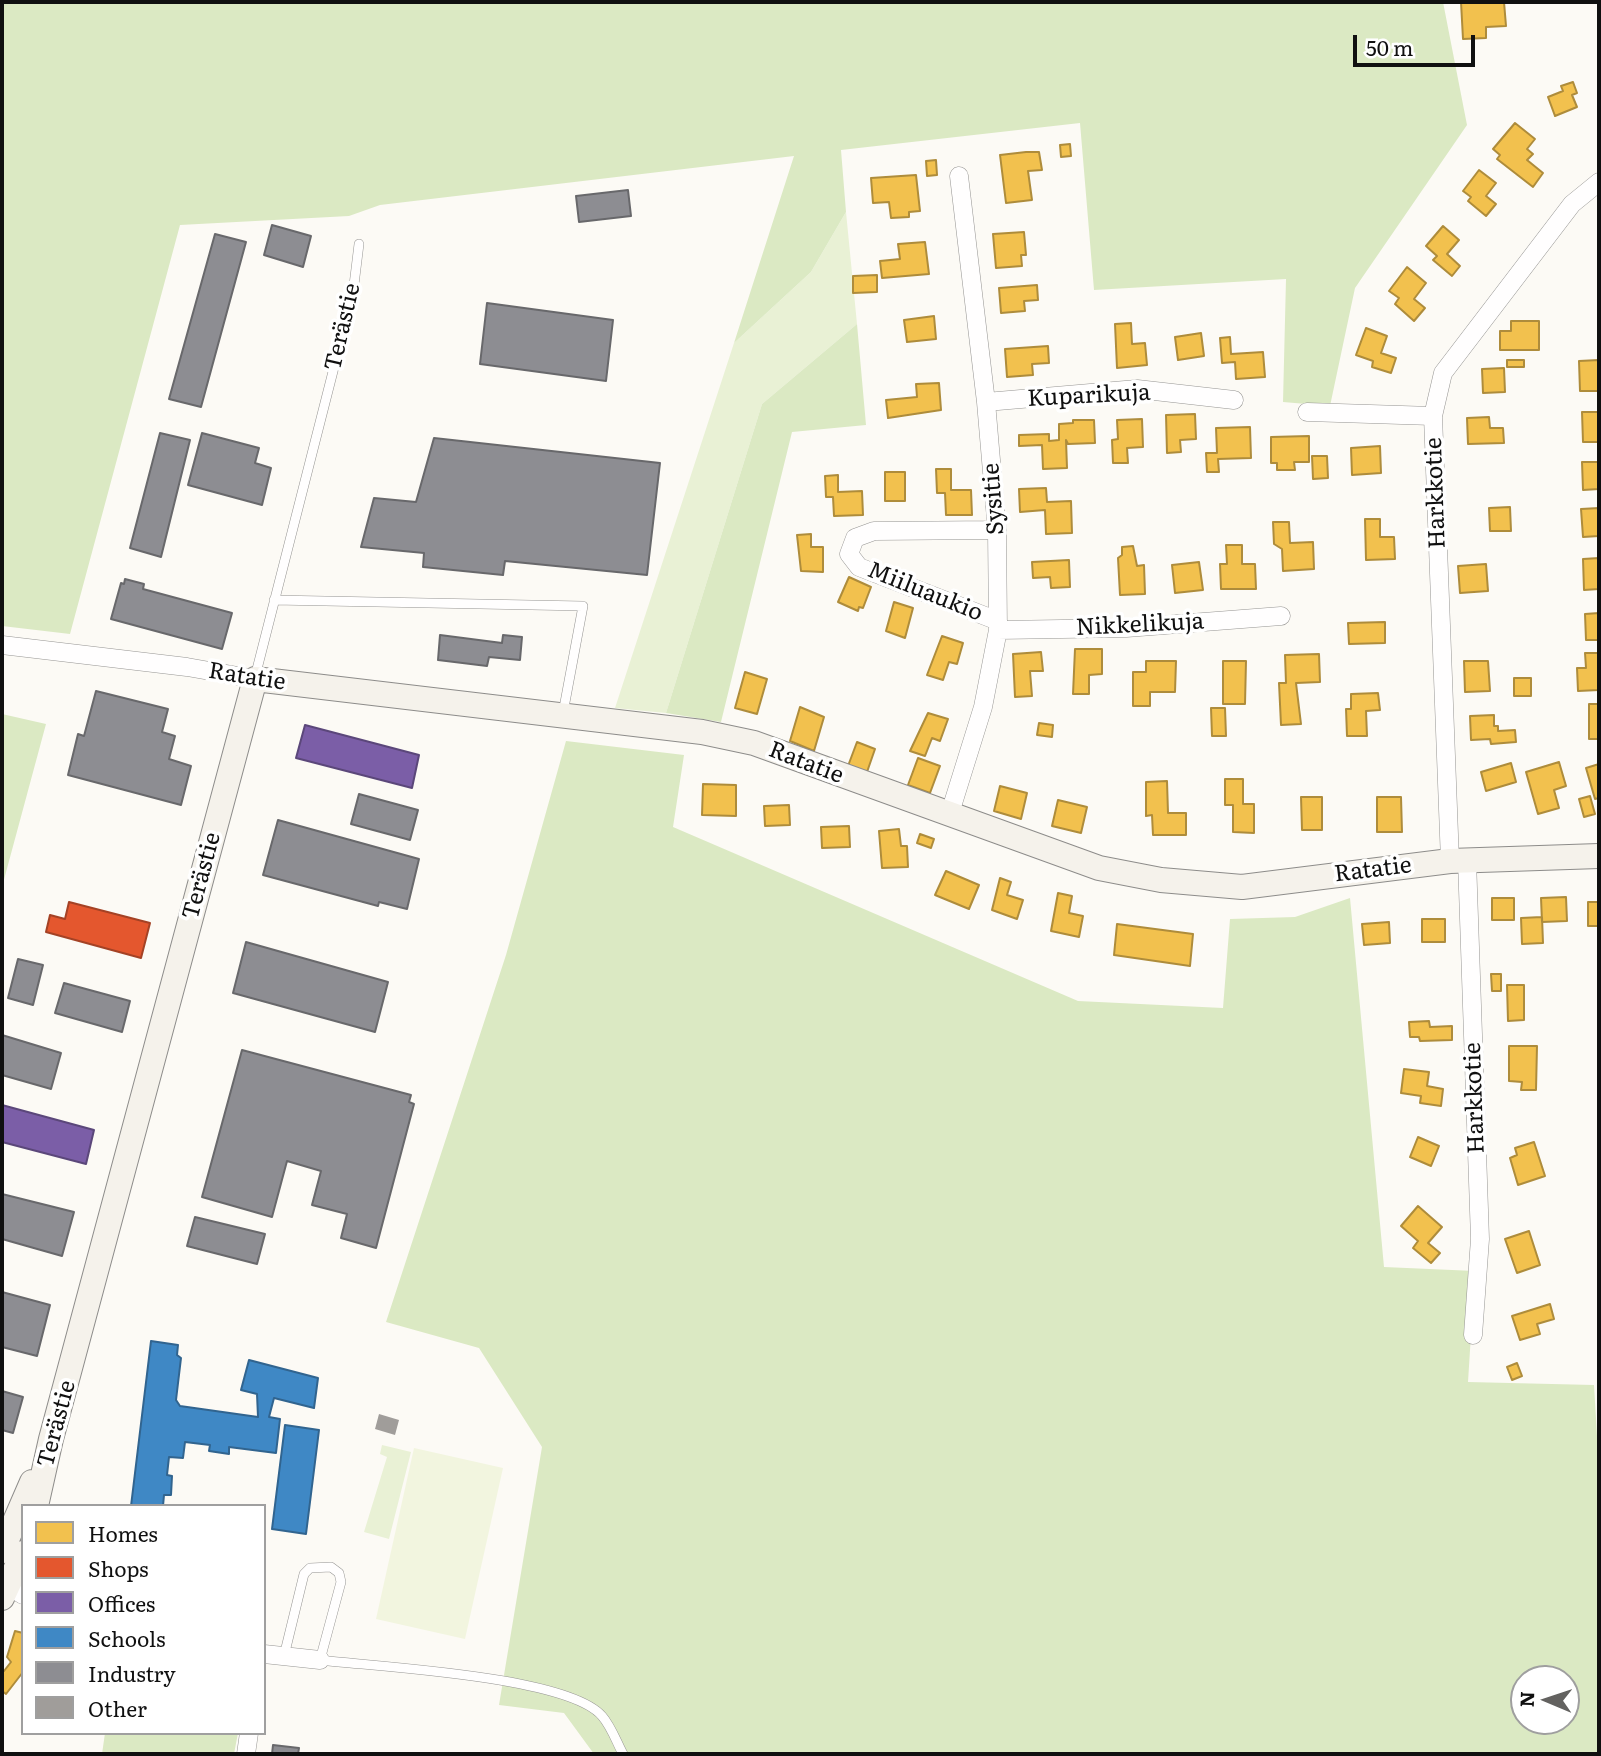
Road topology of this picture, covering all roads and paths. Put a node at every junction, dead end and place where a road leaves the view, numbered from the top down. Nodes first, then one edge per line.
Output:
1 (959, 176) dead end
2 (1599, 182) edge
3 (359, 244) dead end
4 (1234, 400) dead end
5 (986, 402) junction
6 (1307, 412) dead end
7 (1433, 416) junction
8 (997, 530) junction
9 (274, 600) junction
10 (1281, 616) dead end
11 (998, 626) junction
12 (2, 645) edge
13 (255, 679) junction
14 (562, 715) junction
15 (948, 816) junction
16 (1599, 856) edge
17 (1458, 860) junction
18 (1472, 1335) dead end
19 (51, 1439) junction
20 (23, 1504) edge
21 (36, 1504) edge
22 (21, 1508) edge
23 (2, 1551) edge
24 (21, 1558) edge
25 (9, 1591) edge
26 (266, 1654) edge
27 (284, 1656) junction
28 (320, 1660) junction
29 (249, 1735) edge
30 (246, 1754) edge
31 (623, 1754) edge

1 - 5 street, Sysitie
2 - 7 street, Harkkotie
3 - 9 lane, Terästie
4 - 5 street, Kuparikuja
5 - 8 street, Sysitie
6 - 7 street
7 - 17 street, Harkkotie
8 - 11 street, Sysitie
8 - 11 street, Miiluaukio
9 - 13 lane, Terästie
9 - 14 lane
10 - 11 street, Nikkelikuja
11 - 15 street, Sysitie
12 - 13 street, Ratatie
13 - 14 street, Ratatie
13 - 19 street, Terästie
14 - 15 street, Ratatie
15 - 17 street, Ratatie
16 - 17 street, Ratatie
17 - 18 street, Harkkotie
19 - 20 street
19 - 21 street, Terästie
22 - 23 street
24 - 25 street
26 - 27 street
27 - 28 street
27 - 28 lane
28 - 31 lane
29 - 30 street

